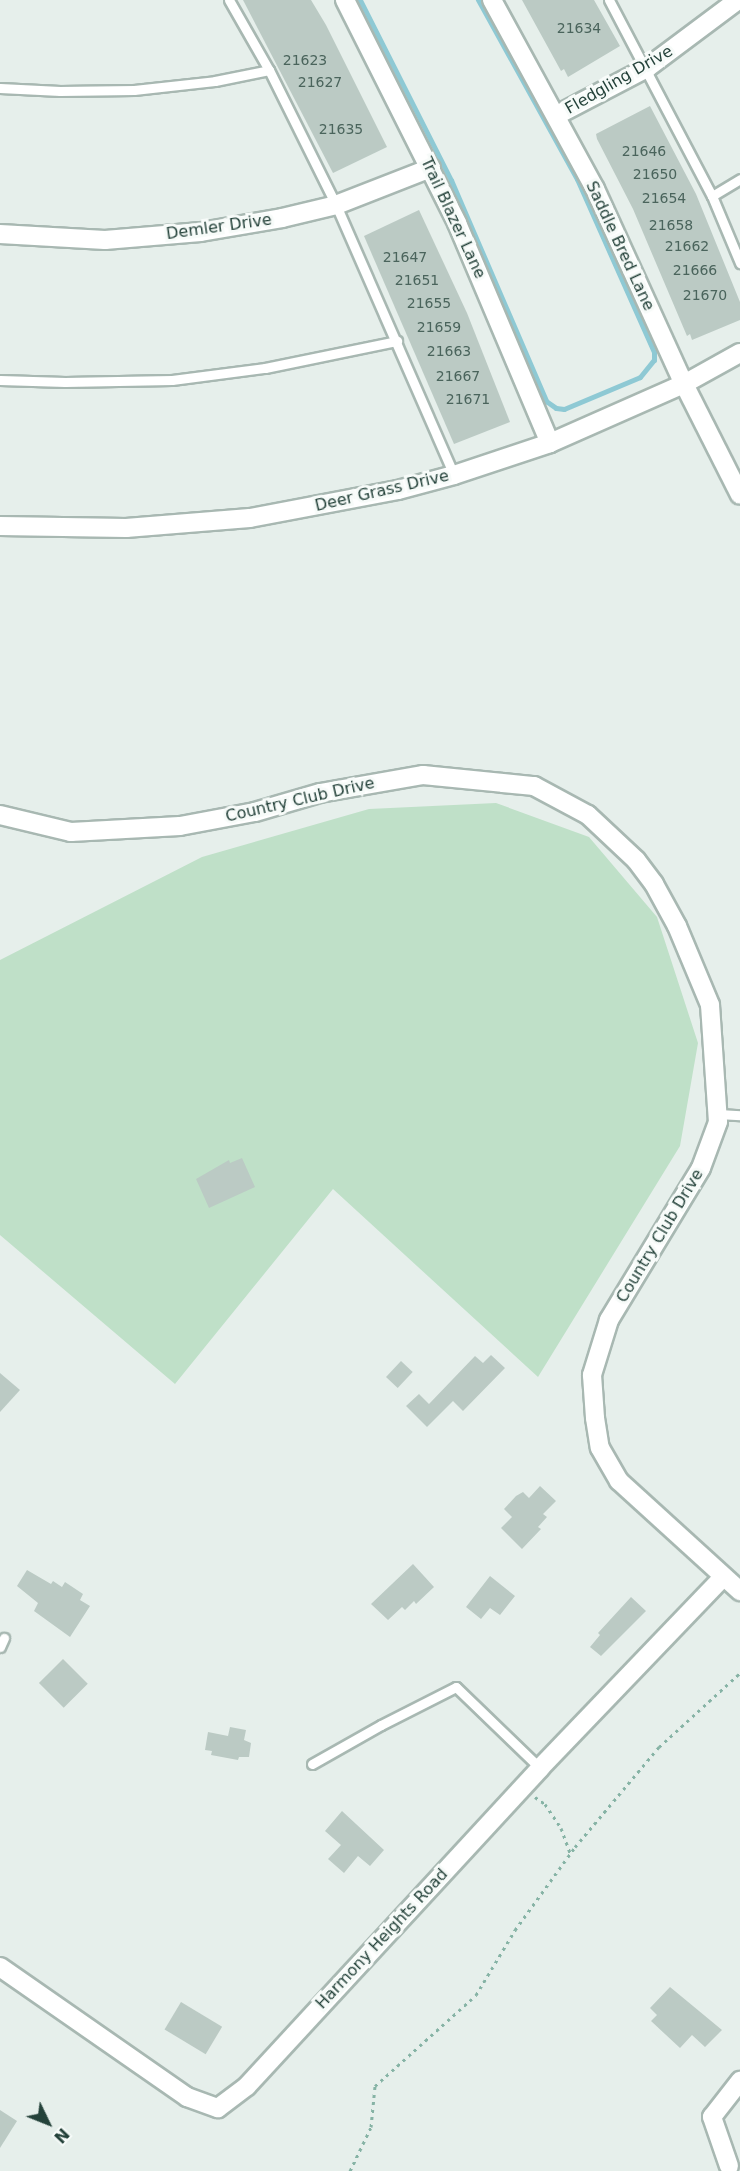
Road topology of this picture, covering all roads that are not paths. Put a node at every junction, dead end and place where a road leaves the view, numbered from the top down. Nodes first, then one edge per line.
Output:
1 (230, 0) edge
2 (345, 0) edge
3 (492, 0) edge
4 (609, 0) edge
5 (738, 0) edge
6 (647, 68) junction
7 (269, 70) junction
8 (0, 88) edge
9 (557, 115) junction
10 (431, 168) junction
11 (740, 179) edge
12 (712, 196) junction
13 (336, 205) junction
14 (0, 234) edge
15 (740, 263) edge
16 (397, 341) junction
17 (740, 353) edge
18 (0, 380) edge
19 (684, 384) junction
20 (550, 442) junction
21 (454, 475) junction
22 (740, 495) edge
23 (0, 526) edge
24 (0, 815) edge
25 (718, 1114) junction
26 (740, 1115) edge
27 (723, 1576) junction
28 (740, 1591) edge
29 (4, 1638) dead end
30 (0, 1647) edge
31 (312, 1764) dead end
32 (540, 1768) junction
33 (0, 1966) edge
34 (740, 2081) edge
35 (729, 2166) dead end

1 - 7 lane
2 - 10 street, Trail Blazer Lane
3 - 9 street, Saddle Bred Lane
4 - 6 lane
5 - 6 street, Fledgling Drive
6 - 9 street, Fledgling Drive
6 - 12 lane
7 - 8 lane
7 - 13 lane
9 - 19 street, Saddle Bred Lane
10 - 13 street, Demler Drive
10 - 20 street, Trail Blazer Lane
11 - 12 lane
12 - 15 lane
13 - 14 street, Demler Drive
13 - 16 lane
16 - 18 lane
16 - 21 lane
17 - 19 street, Deer Grass Drive
19 - 20 street, Deer Grass Drive
19 - 22 street, Saddle Bred Lane
20 - 21 street, Deer Grass Drive
21 - 23 street, Deer Grass Drive
24 - 25 street, Country Club Drive
25 - 26 lane
25 - 27 street, Country Club Drive
27 - 28 street, Country Club Drive
27 - 32 street, Harmony Heights Road
29 - 30 lane
31 - 32 lane
32 - 33 street, Harmony Heights Road
34 - 35 street

